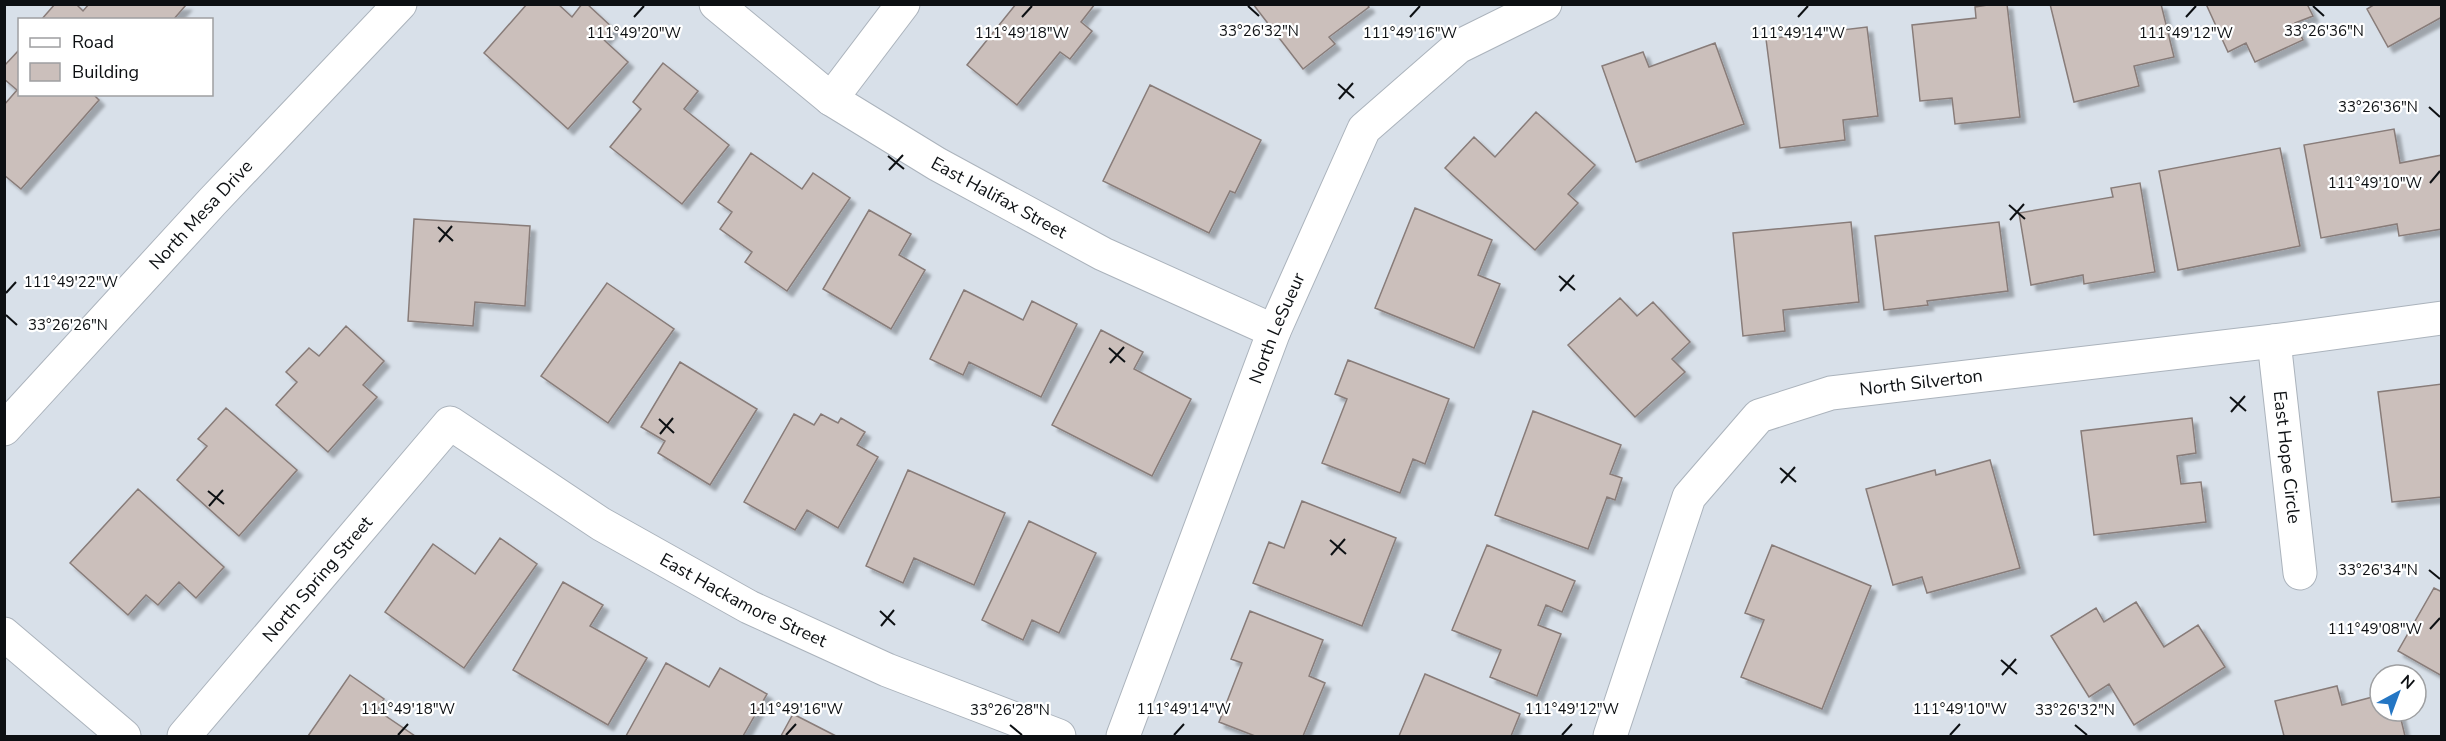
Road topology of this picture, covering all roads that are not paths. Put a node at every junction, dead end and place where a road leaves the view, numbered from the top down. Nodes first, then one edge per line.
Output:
1 (400, 4) edge
2 (716, 4) edge
3 (903, 4) edge
4 (1545, 4) edge
5 (831, 99) junction
6 (2442, 318) edge
7 (1274, 331) junction
8 (2274, 341) junction
9 (450, 423) joint
10 (4, 429) edge
11 (2300, 573) dead end
12 (4, 634) edge
13 (124, 736) edge
14 (183, 736) edge
15 (1059, 736) edge
16 (1123, 736) edge
17 (1610, 736) edge

1 - 10 street, North Mesa Drive
2 - 5 street, East Halifax Street
3 - 5 street
4 - 7 street, North LeSueur
5 - 7 street, East Halifax Street
6 - 8 street, North Silverton
7 - 16 street, North LeSueur
8 - 11 street, East Hope Circle
8 - 17 street, North Silverton
9 - 14 street, North Spring Street
9 - 15 street, East Hackamore Street
12 - 13 street

